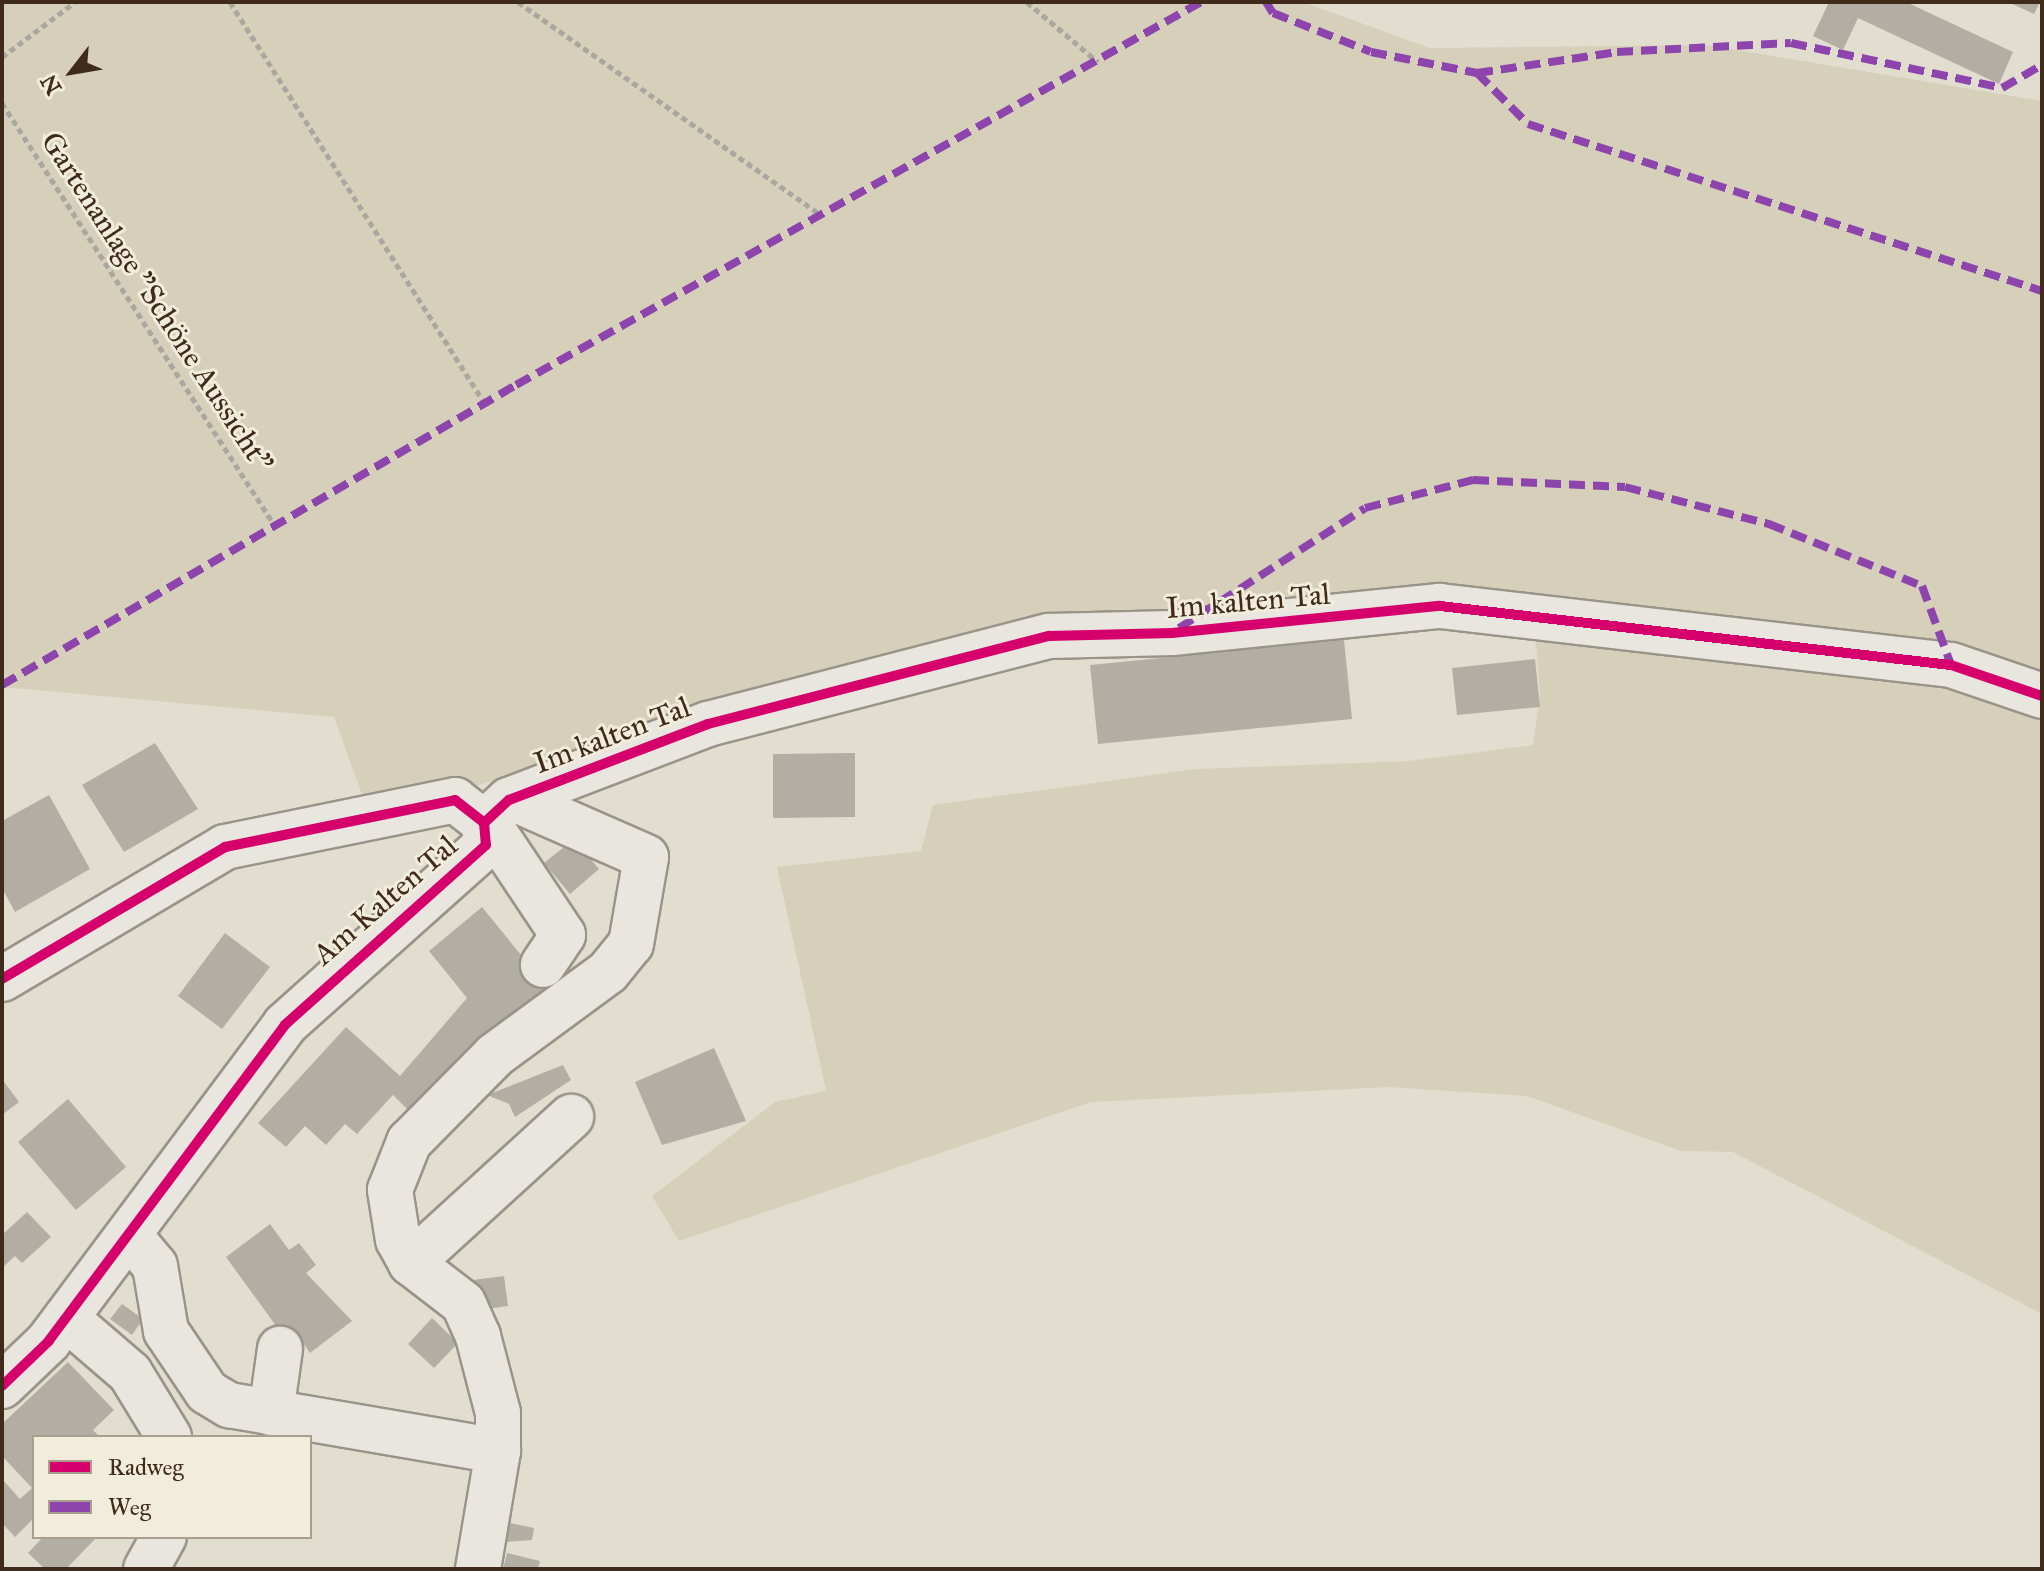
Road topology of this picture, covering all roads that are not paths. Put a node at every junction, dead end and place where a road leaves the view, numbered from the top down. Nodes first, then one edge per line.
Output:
1 (2042, 696) edge
2 (495, 814) junction
3 (543, 965) dead end
4 (2, 979) edge
5 (571, 1117) dead end
6 (129, 1235) junction
7 (411, 1263) junction
8 (66, 1318) junction
9 (280, 1349) dead end
10 (2, 1386) edge
11 (271, 1413) junction
12 (168, 1435) edge
13 (498, 1451) junction
14 (163, 1539) edge
15 (146, 1569) edge
16 (478, 1569) edge

1 - 2 street, Im kalten Tal
2 - 3 street
2 - 4 street, Am Kalten Tal
2 - 6 street, Am Kalten Tal
2 - 7 street
5 - 7 street
6 - 8 street, Am Kalten Tal
6 - 11 street
7 - 13 street
8 - 10 street, Am Kalten Tal
8 - 12 street
9 - 11 street
11 - 13 street
13 - 16 street
14 - 15 street

